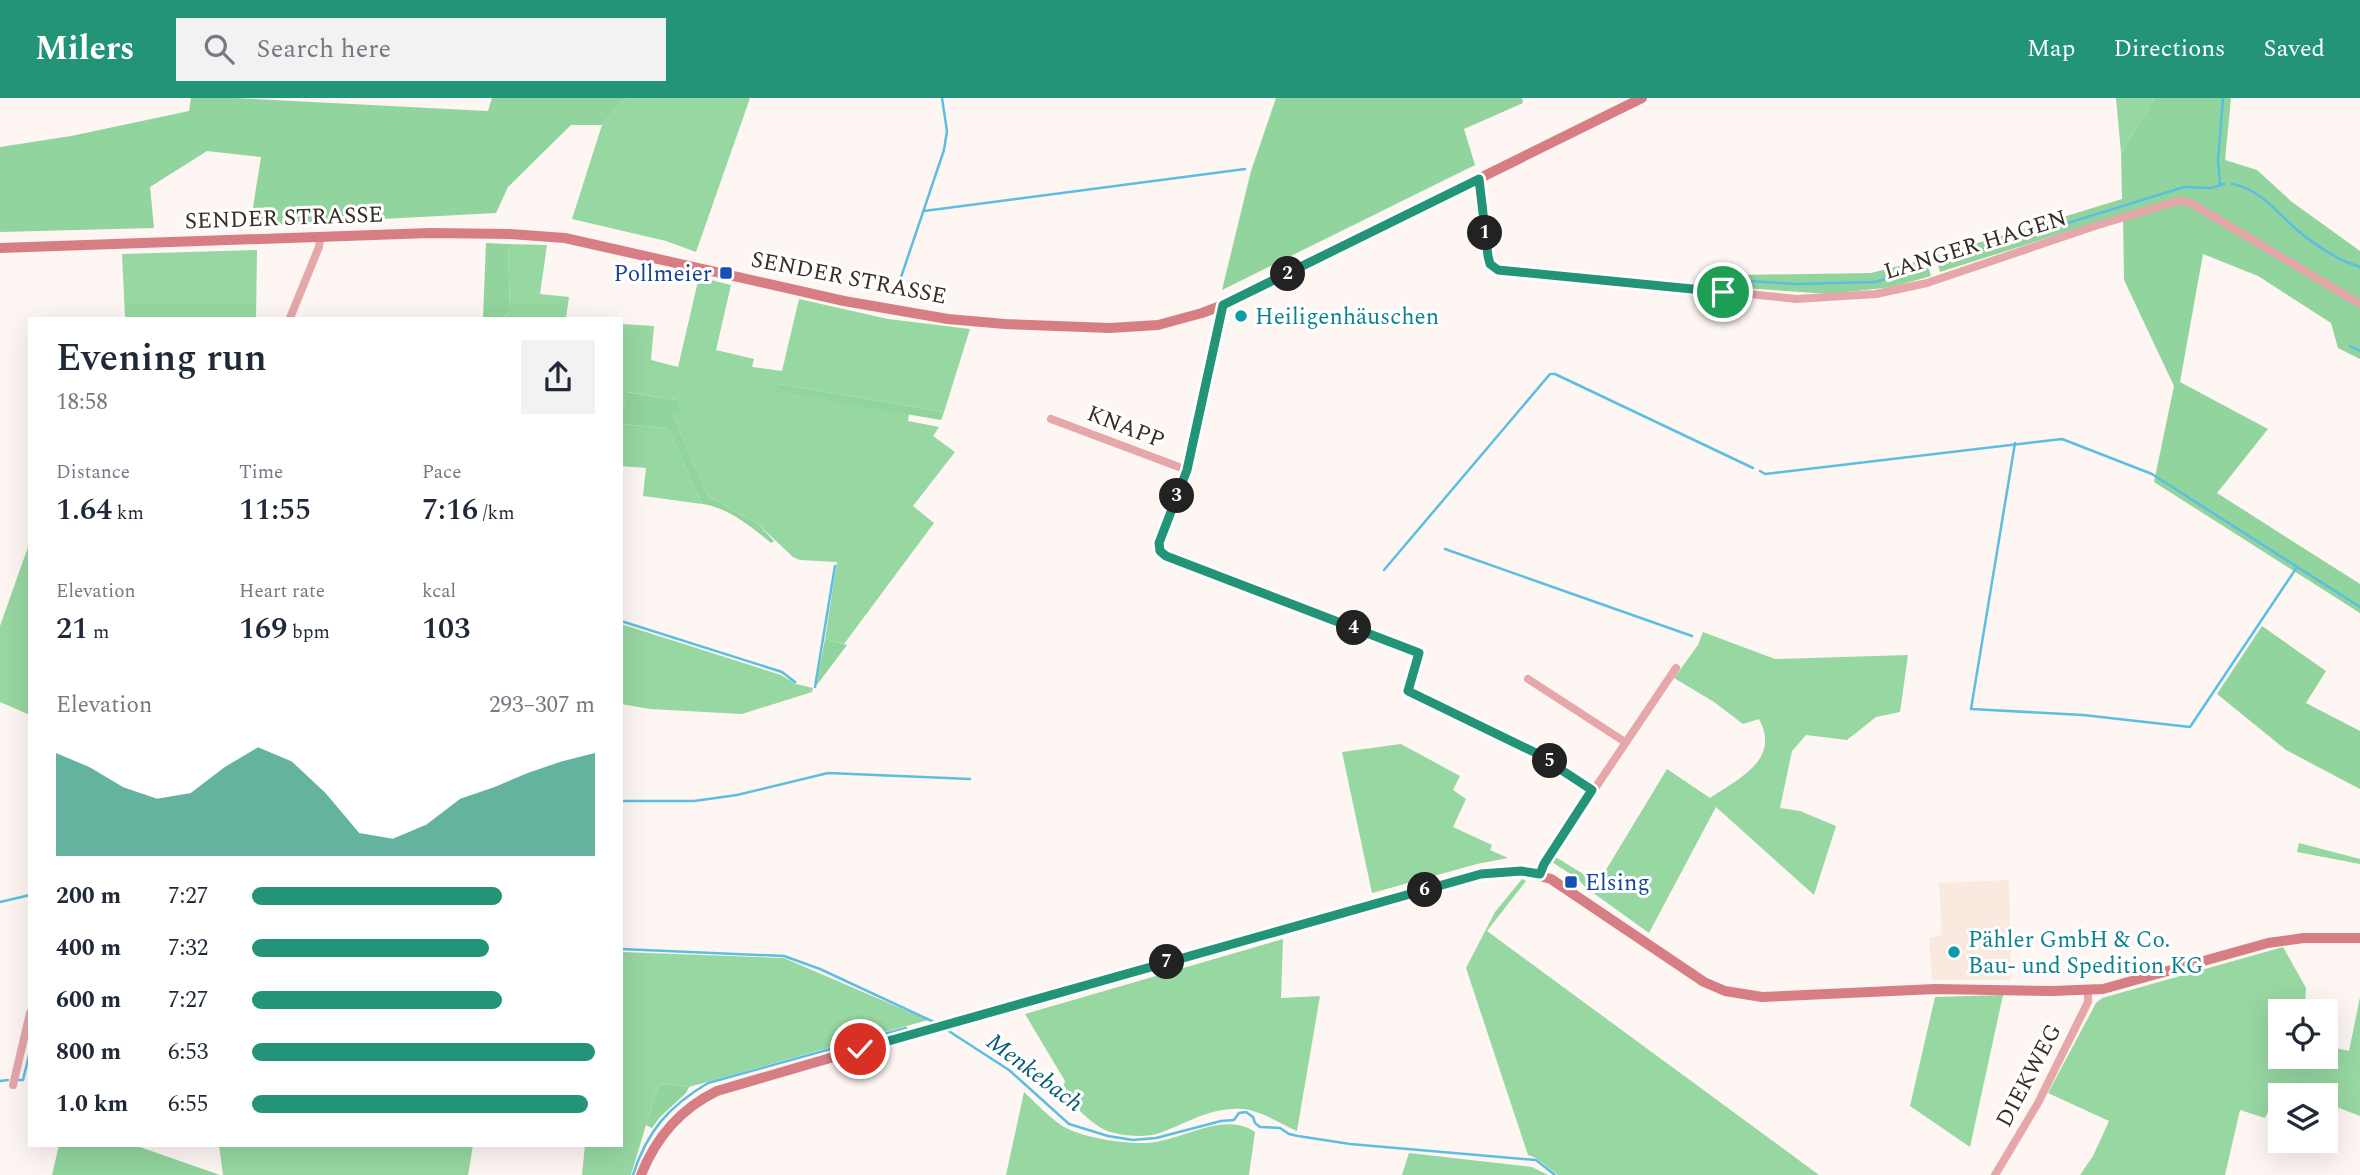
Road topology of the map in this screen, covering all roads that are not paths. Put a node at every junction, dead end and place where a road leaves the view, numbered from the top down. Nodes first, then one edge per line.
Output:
1 (1642, 98) edge
2 (1479, 179) junction
3 (320, 237) junction
4 (0, 248) edge
5 (2360, 304) edge
6 (1223, 305) junction
7 (290, 317) edge
8 (1051, 419) dead end
9 (1187, 470) junction
10 (1676, 668) dead end
11 (1528, 679) dead end
12 (1625, 742) junction
13 (1592, 790) junction
14 (1540, 874) junction
15 (2360, 938) edge
16 (2088, 990) junction
17 (28, 1021) edge
18 (13, 1085) dead end
19 (641, 1175) edge
20 (1995, 1175) edge

1 - 2 street, SENDER STRASSE
2 - 5 street, LANGER HAGEN
2 - 6 street, SENDER STRASSE
3 - 4 street, SENDER STRASSE
3 - 6 street, SENDER STRASSE
3 - 7 street
6 - 9 street
8 - 9 street, KNAPP
9 - 13 street
10 - 12 street
11 - 12 street
12 - 13 street
13 - 14 street
14 - 16 street
14 - 19 street
15 - 16 street
16 - 20 street, DIEKWEG
17 - 18 street

